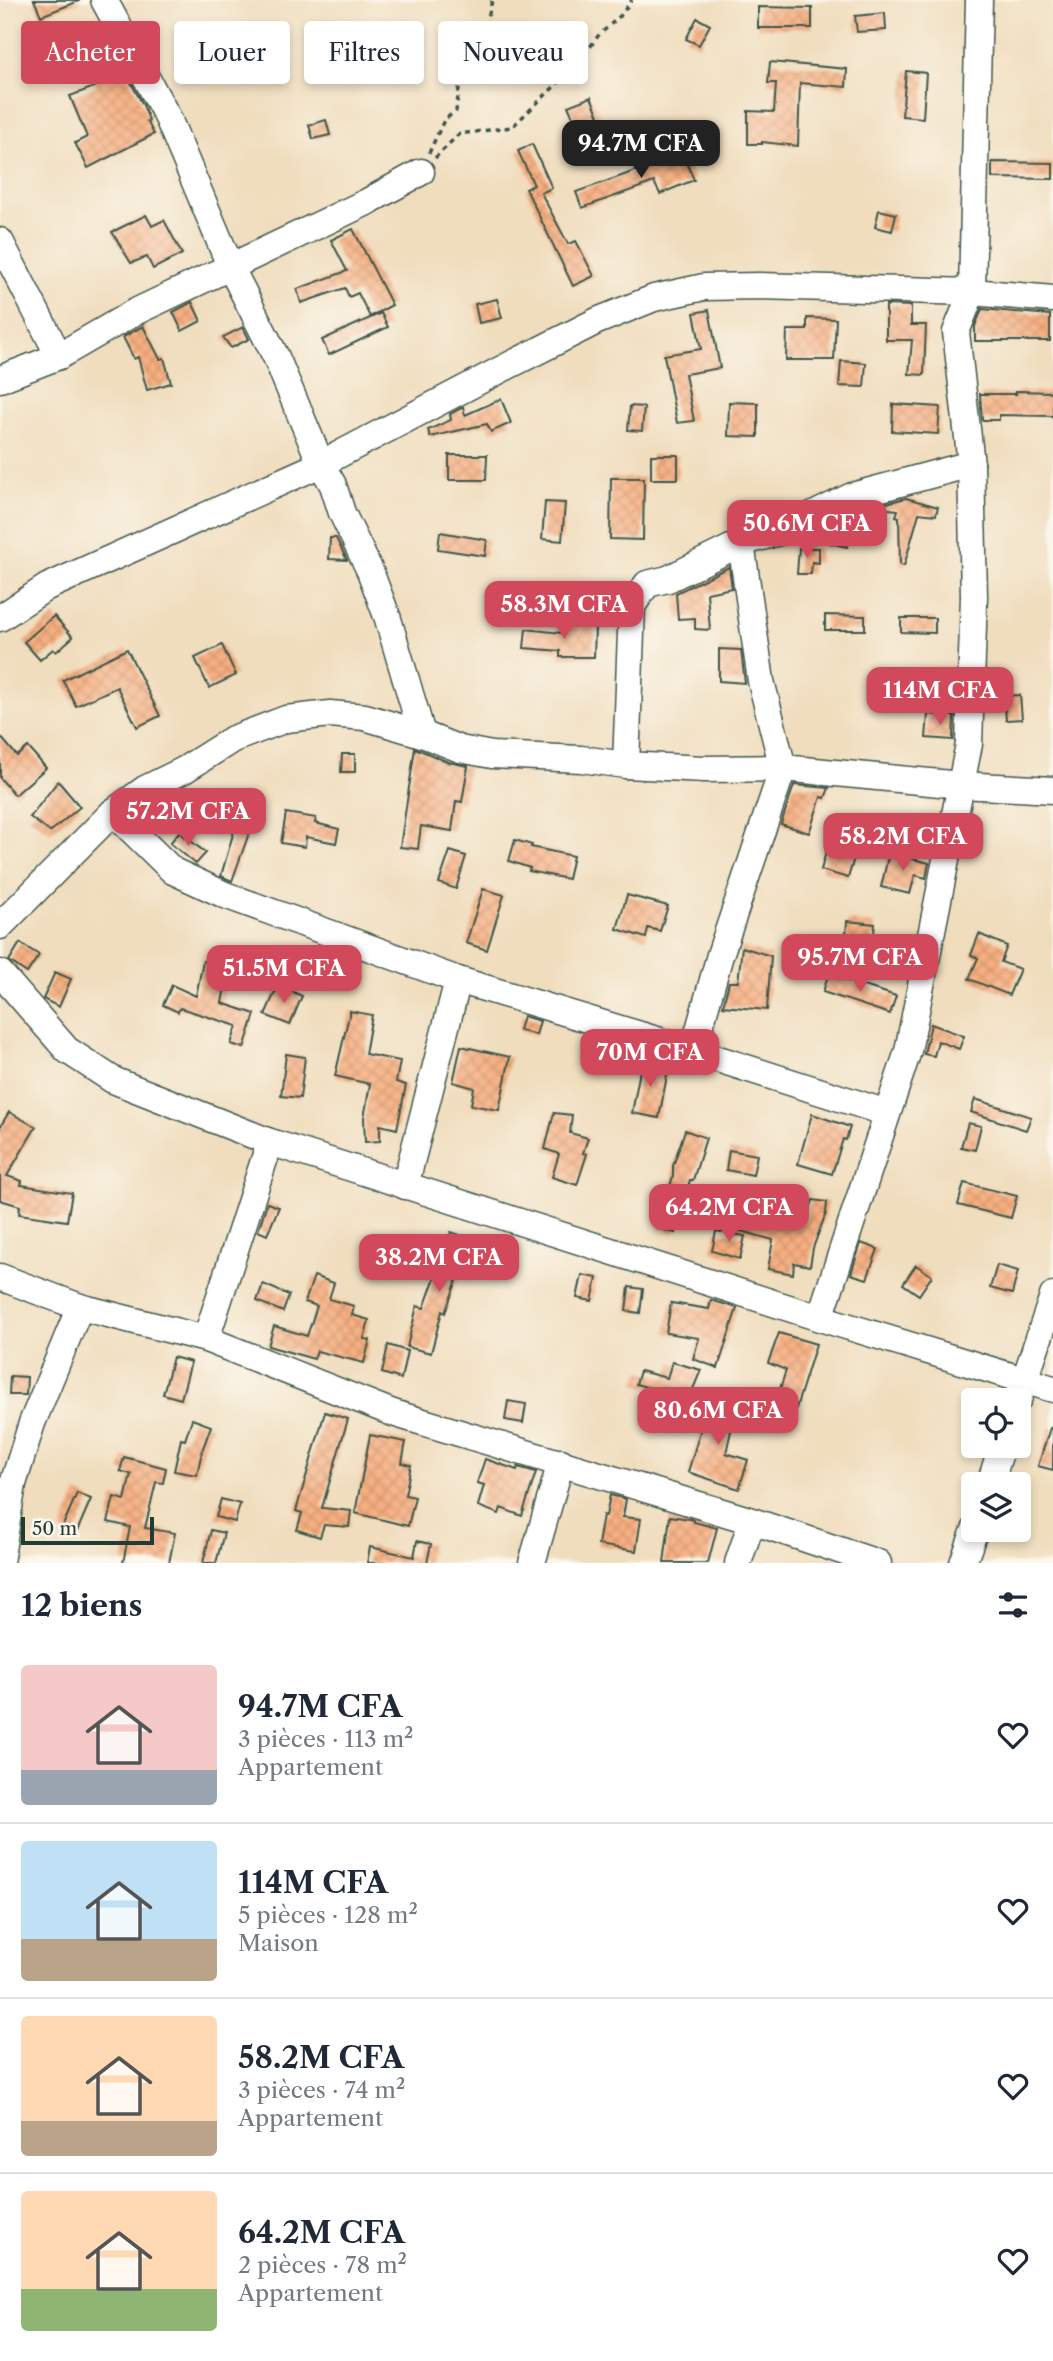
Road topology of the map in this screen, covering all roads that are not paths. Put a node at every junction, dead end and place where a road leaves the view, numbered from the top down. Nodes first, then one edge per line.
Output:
1 (104, 0) edge
2 (979, 0) edge
3 (421, 172) road end
4 (0, 241) edge
5 (231, 268) junction
6 (972, 292) junction
7 (1053, 299) edge
8 (59, 356) junction
9 (0, 379) edge
10 (321, 464) junction
11 (971, 464) junction
12 (741, 543) junction
13 (0, 618) edge
14 (422, 734) junction
15 (626, 765) junction
16 (783, 768) junction
17 (961, 785) junction
18 (1053, 790) edge
19 (113, 812) junction
20 (0, 926) edge
21 (0, 973) edge
22 (458, 980) junction
23 (692, 1051) junction
24 (887, 1113) junction
25 (270, 1142) junction
26 (405, 1186) junction
27 (0, 1277) edge
28 (1053, 1296) edge
29 (80, 1307) junction
30 (820, 1318) junction
31 (206, 1339) junction
32 (1015, 1388) edge
33 (1022, 1388) edge
34 (1053, 1389) edge
35 (1031, 1390) edge
36 (561, 1462) junction
37 (7, 1483) edge
38 (752, 1521) junction
39 (971, 1542) edge
40 (0, 1561) edge
41 (12, 1563) edge
42 (532, 1563) edge
43 (738, 1563) edge
44 (878, 1563) edge
45 (963, 1563) edge

1 - 5 street
2 - 6 street
3 - 5 street
4 - 8 street
5 - 8 street
5 - 10 street
6 - 7 street
6 - 10 street
6 - 11 street
8 - 9 street
10 - 13 street
10 - 14 street
11 - 12 street
11 - 17 street
12 - 15 street
12 - 16 street
14 - 15 street
14 - 19 street
15 - 16 street
16 - 17 street
16 - 23 street
17 - 18 street
17 - 24 street
19 - 20 street
19 - 22 street
21 - 25 street
22 - 23 street
22 - 26 street
23 - 24 street
24 - 30 street
25 - 26 street
25 - 31 street
26 - 30 street
27 - 29 street
28 - 33 street
29 - 31 street
29 - 37 street
30 - 32 street
31 - 36 street
34 - 35 street
36 - 38 street
36 - 42 street
37 - 40 street
38 - 43 street
38 - 44 street
39 - 45 street
40 - 41 street

